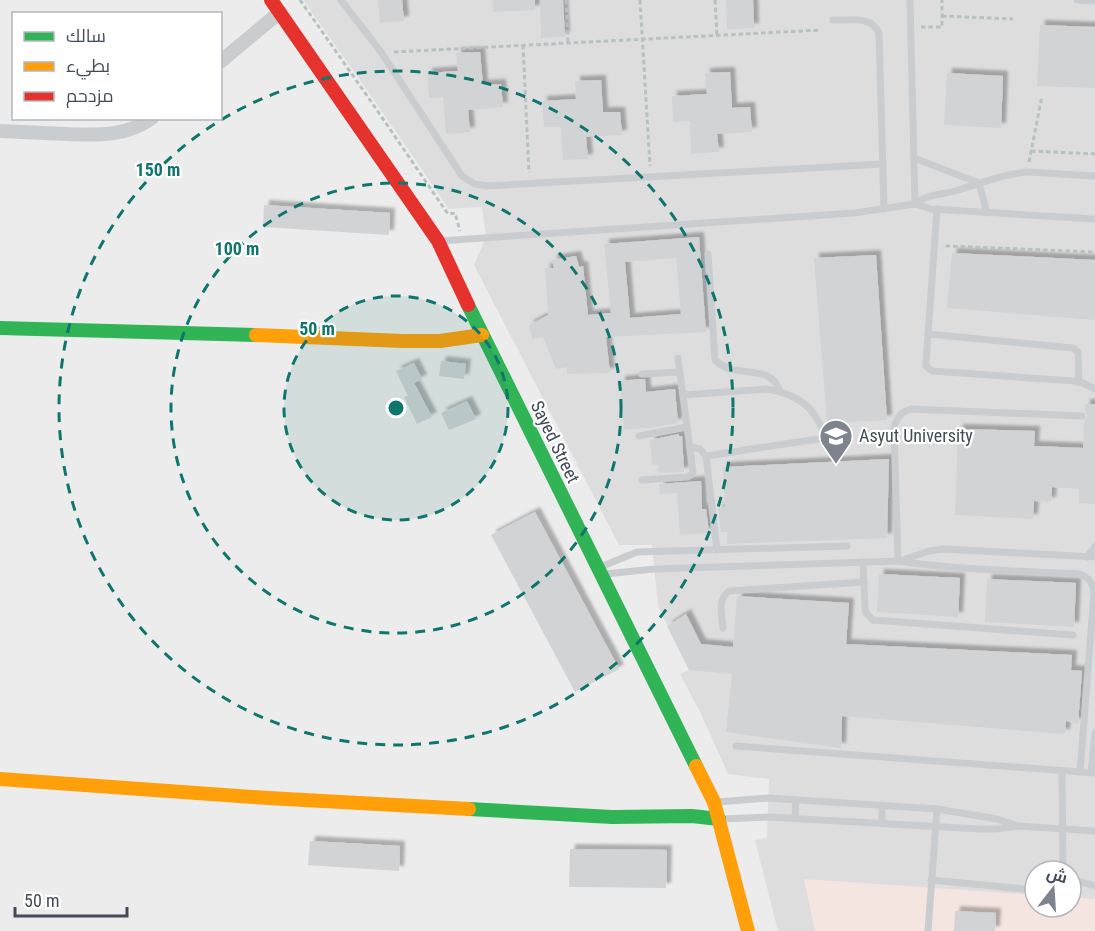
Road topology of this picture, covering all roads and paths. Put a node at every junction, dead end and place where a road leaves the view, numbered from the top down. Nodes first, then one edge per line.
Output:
1 (271, 0) edge
2 (300, 0) edge
3 (341, 0) edge
4 (566, 0) edge
5 (640, 0) edge
6 (715, 0) edge
7 (910, 0) edge
8 (942, 0) edge
9 (1077, 0) edge
10 (1095, 1) edge
11 (280, 12) junction
12 (942, 16) junction
13 (1013, 19) dead end
14 (833, 20) dead end
15 (911, 27) junction
16 (821, 30) dead end
17 (717, 36) junction
18 (643, 38) junction
19 (568, 43) junction
20 (523, 45) junction
21 (381, 52) junction
22 (222, 60) edge
23 (1042, 96) dead end
24 (148, 120) edge
25 (0, 131) edge
26 (1031, 151) junction
27 (1095, 154) edge
28 (914, 158) junction
29 (1030, 158) dead end
30 (883, 164) junction
31 (1095, 176) edge
32 (651, 177) junction
33 (530, 183) junction
34 (979, 183) junction
35 (915, 204) junction
36 (884, 209) junction
37 (937, 209) junction
38 (987, 213) junction
39 (1095, 219) edge
40 (462, 239) junction
41 (438, 241) junction
42 (943, 251) dead end
43 (1095, 252) edge
44 (708, 254) dead end
45 (0, 328) edge
46 (928, 334) junction
47 (482, 335) junction
48 (678, 358) dead end
49 (680, 372) junction
50 (642, 374) dead end
51 (1079, 382) junction
52 (1095, 388) edge
53 (780, 392) junction
54 (683, 395) junction
55 (1082, 416) dead end
56 (687, 427) junction
57 (639, 436) dead end
58 (846, 438) dead end
59 (826, 439) junction
60 (689, 446) junction
61 (706, 456) junction
62 (642, 480) dead end
63 (847, 546) dead end
64 (1095, 546) edge
65 (717, 550) junction
66 (1091, 557) edge
67 (898, 561) junction
68 (863, 562) junction
69 (599, 571) junction
70 (864, 582) junction
71 (723, 628) dead end
72 (1072, 635) dead end
73 (1095, 733) edge
74 (736, 746) dead end
75 (1062, 771) junction
76 (1080, 772) junction
77 (1093, 773) edge
78 (0, 779) edge
79 (796, 800) junction
80 (714, 802) junction
81 (882, 805) junction
82 (937, 809) junction
83 (692, 816) junction
84 (795, 818) junction
85 (719, 819) junction
86 (882, 823) junction
87 (935, 826) junction
88 (1018, 826) junction
89 (1063, 829) junction
90 (1095, 831) edge
91 (1063, 859) edge
92 (931, 880) junction
93 (1023, 889) edge
94 (748, 931) edge
95 (928, 931) edge

1 - 11 street, Sayed Street
2 - 40 path
3 - 21 lane
4 - 19 path
5 - 18 path
6 - 17 path
7 - 15 lane
8 - 12 path
9 - 10 lane
11 - 22 street
11 - 41 street, Sayed Street
12 - 13 path
12 - 15 path
14 - 30 lane
15 - 28 lane
16 - 17 path
17 - 18 path
18 - 19 path
18 - 32 path
19 - 20 path
20 - 21 path
20 - 33 path
21 - 33 lane
23 - 26 path
24 - 25 street
26 - 27 path
26 - 29 path
28 - 34 lane
28 - 35 lane
30 - 32 lane
30 - 36 lane
31 - 34 lane
32 - 33 lane
34 - 35 lane
34 - 38 lane
35 - 36 lane
35 - 37 lane
36 - 40 lane
37 - 38 lane
37 - 46 lane
38 - 39 lane
40 - 41 lane
41 - 47 street, Sayed Street
42 - 43 path
44 - 53 lane
45 - 47 street
46 - 51 lane
46 - 51 lane
47 - 69 street, Sayed Street
48 - 49 lane
49 - 50 lane
49 - 54 lane
51 - 52 lane
53 - 54 lane
53 - 59 lane
54 - 56 lane
55 - 67 lane
56 - 57 lane
56 - 60 lane
58 - 59 lane
59 - 61 lane
60 - 61 lane
60 - 62 lane
61 - 65 lane
63 - 65 lane
64 - 66 lane
65 - 69 lane
66 - 67 lane
67 - 68 lane
67 - 76 lane
68 - 69 lane
68 - 70 lane
69 - 80 street, Sayed Street
70 - 71 lane
70 - 72 lane
73 - 77 lane
74 - 75 lane
75 - 76 lane
75 - 89 lane
76 - 77 lane
78 - 83 street
79 - 80 lane
79 - 81 lane
79 - 84 lane
80 - 83 street
80 - 85 street, Sayed Street
81 - 82 lane
81 - 86 lane
82 - 87 lane
82 - 88 lane
83 - 85 street
84 - 85 lane
84 - 86 lane
85 - 94 street, Sayed Street
86 - 87 lane
87 - 88 lane
87 - 92 lane
88 - 89 lane
89 - 90 lane
89 - 91 lane
92 - 93 lane
92 - 95 lane

